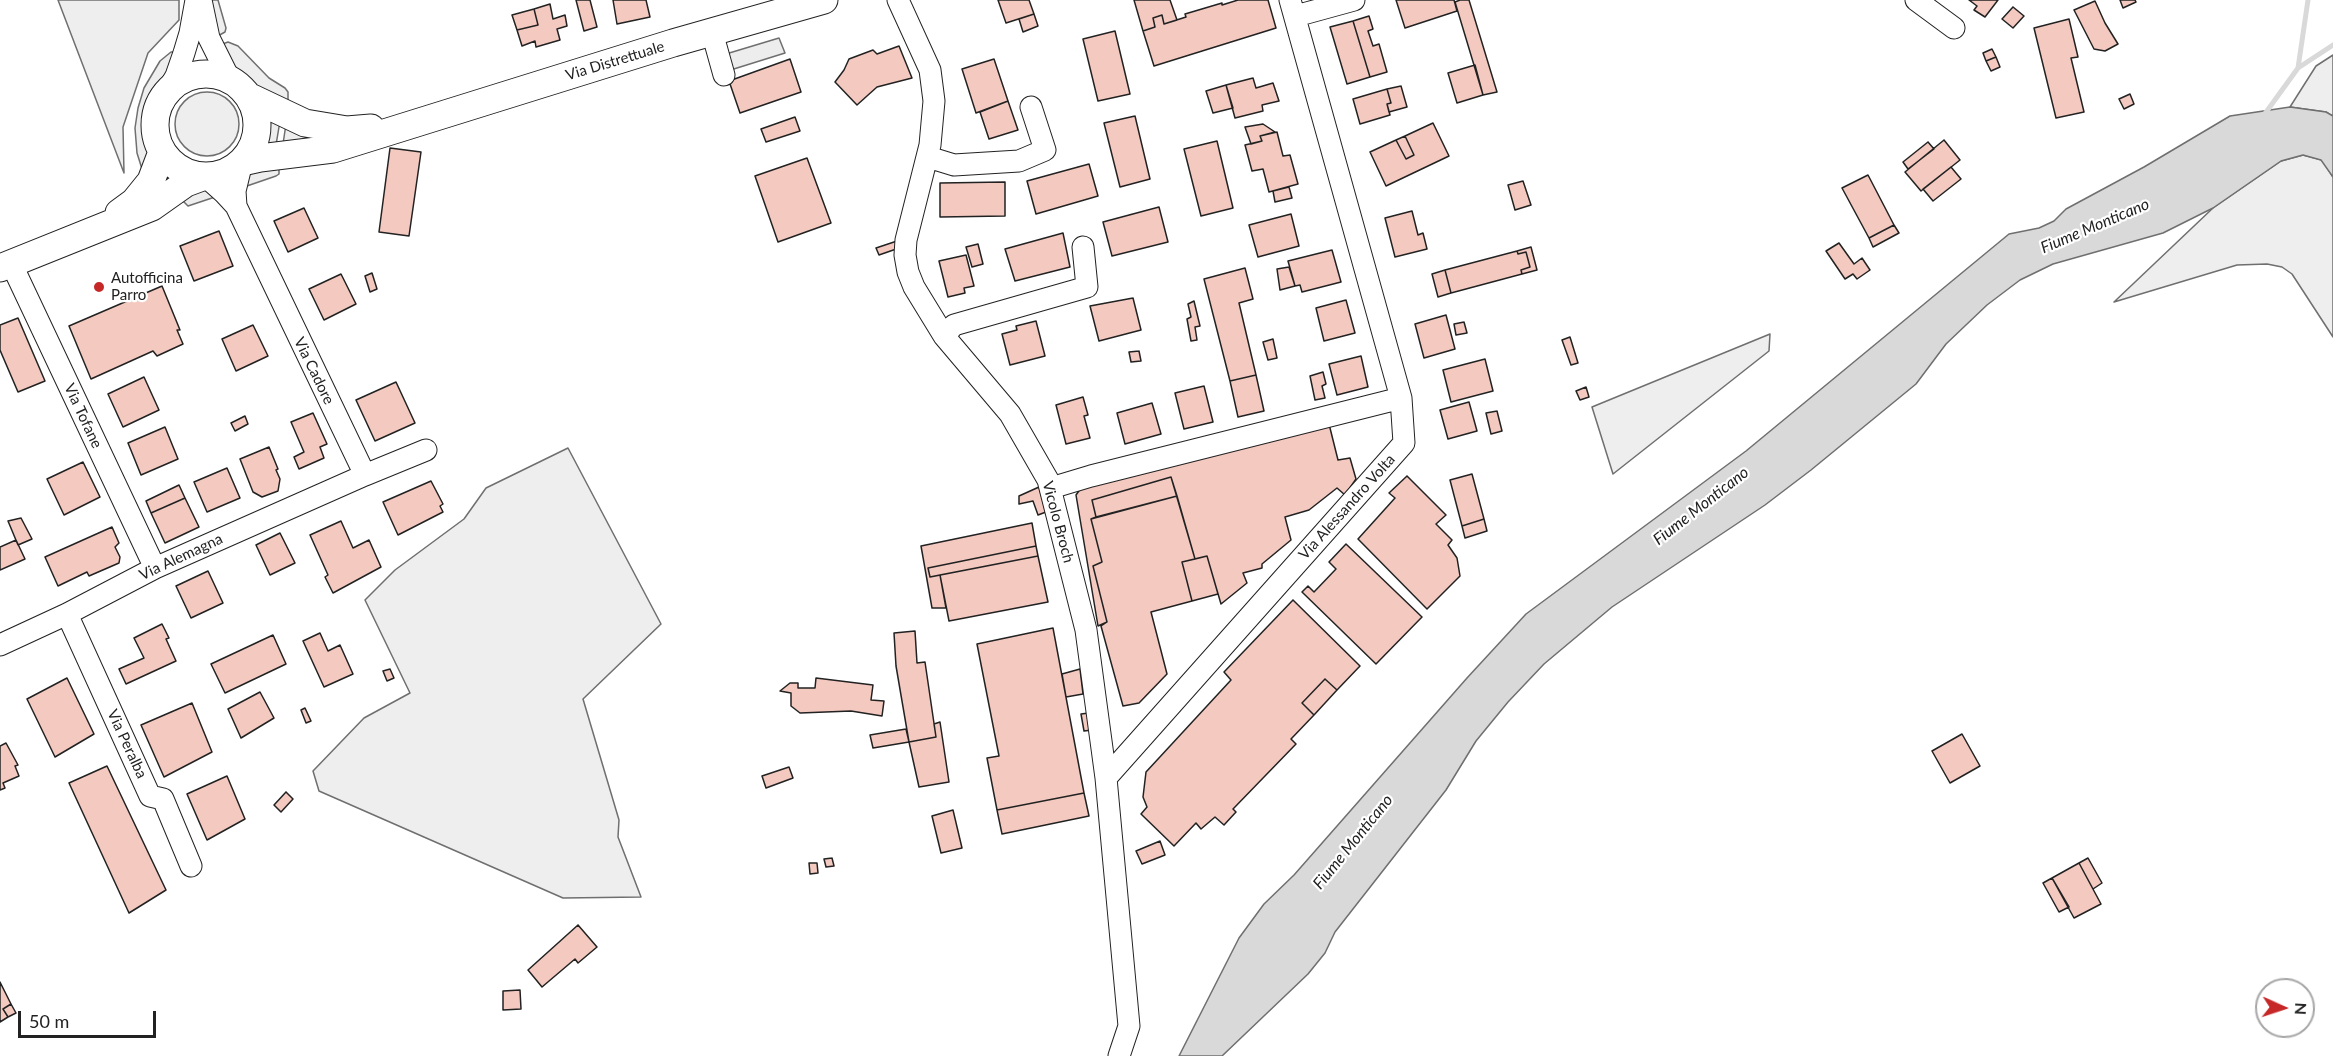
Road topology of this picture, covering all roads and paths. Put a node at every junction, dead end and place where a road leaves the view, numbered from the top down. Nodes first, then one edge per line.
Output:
1 (196, 0) edge
2 (201, 0) edge
3 (824, 0) edge
4 (898, 0) edge
5 (1354, 0) edge
6 (1916, 0) edge
7 (1292, 7) edge
8 (762, 8) edge
9 (1954, 28) dead end
10 (712, 32) junction
11 (724, 75) dead end
12 (239, 88) junction
13 (165, 95) junction
14 (1031, 107) dead end
15 (408, 126) junction
16 (162, 152) junction
17 (928, 157) junction
18 (242, 162) junction
19 (205, 176) junction
20 (236, 206) junction
21 (99, 227) junction
22 (1083, 247) dead end
23 (5, 266) edge
24 (944, 336) junction
25 (1401, 398) junction
26 (426, 450) dead end
27 (364, 475) junction
28 (1052, 488) junction
29 (155, 568) junction
30 (67, 614) junction
31 (0, 645) edge
32 (1106, 778) junction
33 (192, 866) dead end
34 (1119, 1056) edge

1 - 13 street
2 - 12 street
3 - 8 main road, Via Distrettuale
4 - 17 street, Vicolo Broch
5 - 7 street
6 - 9 street
7 - 25 street, Via Alessandro Volta
8 - 10 main road, Via Distrettuale
10 - 11 street
10 - 15 main road, Via Distrettuale
12 - 13 main road
12 - 15 main road
12 - 18 main road
13 - 16 main road
14 - 17 street
15 - 18 main road
16 - 19 main road
16 - 21 main road
17 - 24 street, Vicolo Broch
18 - 19 main road
18 - 20 street
19 - 20 street, Via Cadore
19 - 21 main road
20 - 27 street, Via Cadore
21 - 23 main road
22 - 24 street
23 - 29 street, Via Tofane
24 - 28 street, Vicolo Broch
25 - 28 street
25 - 32 street, Via Alessandro Volta
26 - 27 street
27 - 29 street, Via Alemagna
28 - 32 street, Vicolo Broch
29 - 30 street, Via Alemagna
30 - 31 street, Via Alemagna
30 - 33 street, Via Peralba
32 - 34 street, Vicolo Broch

